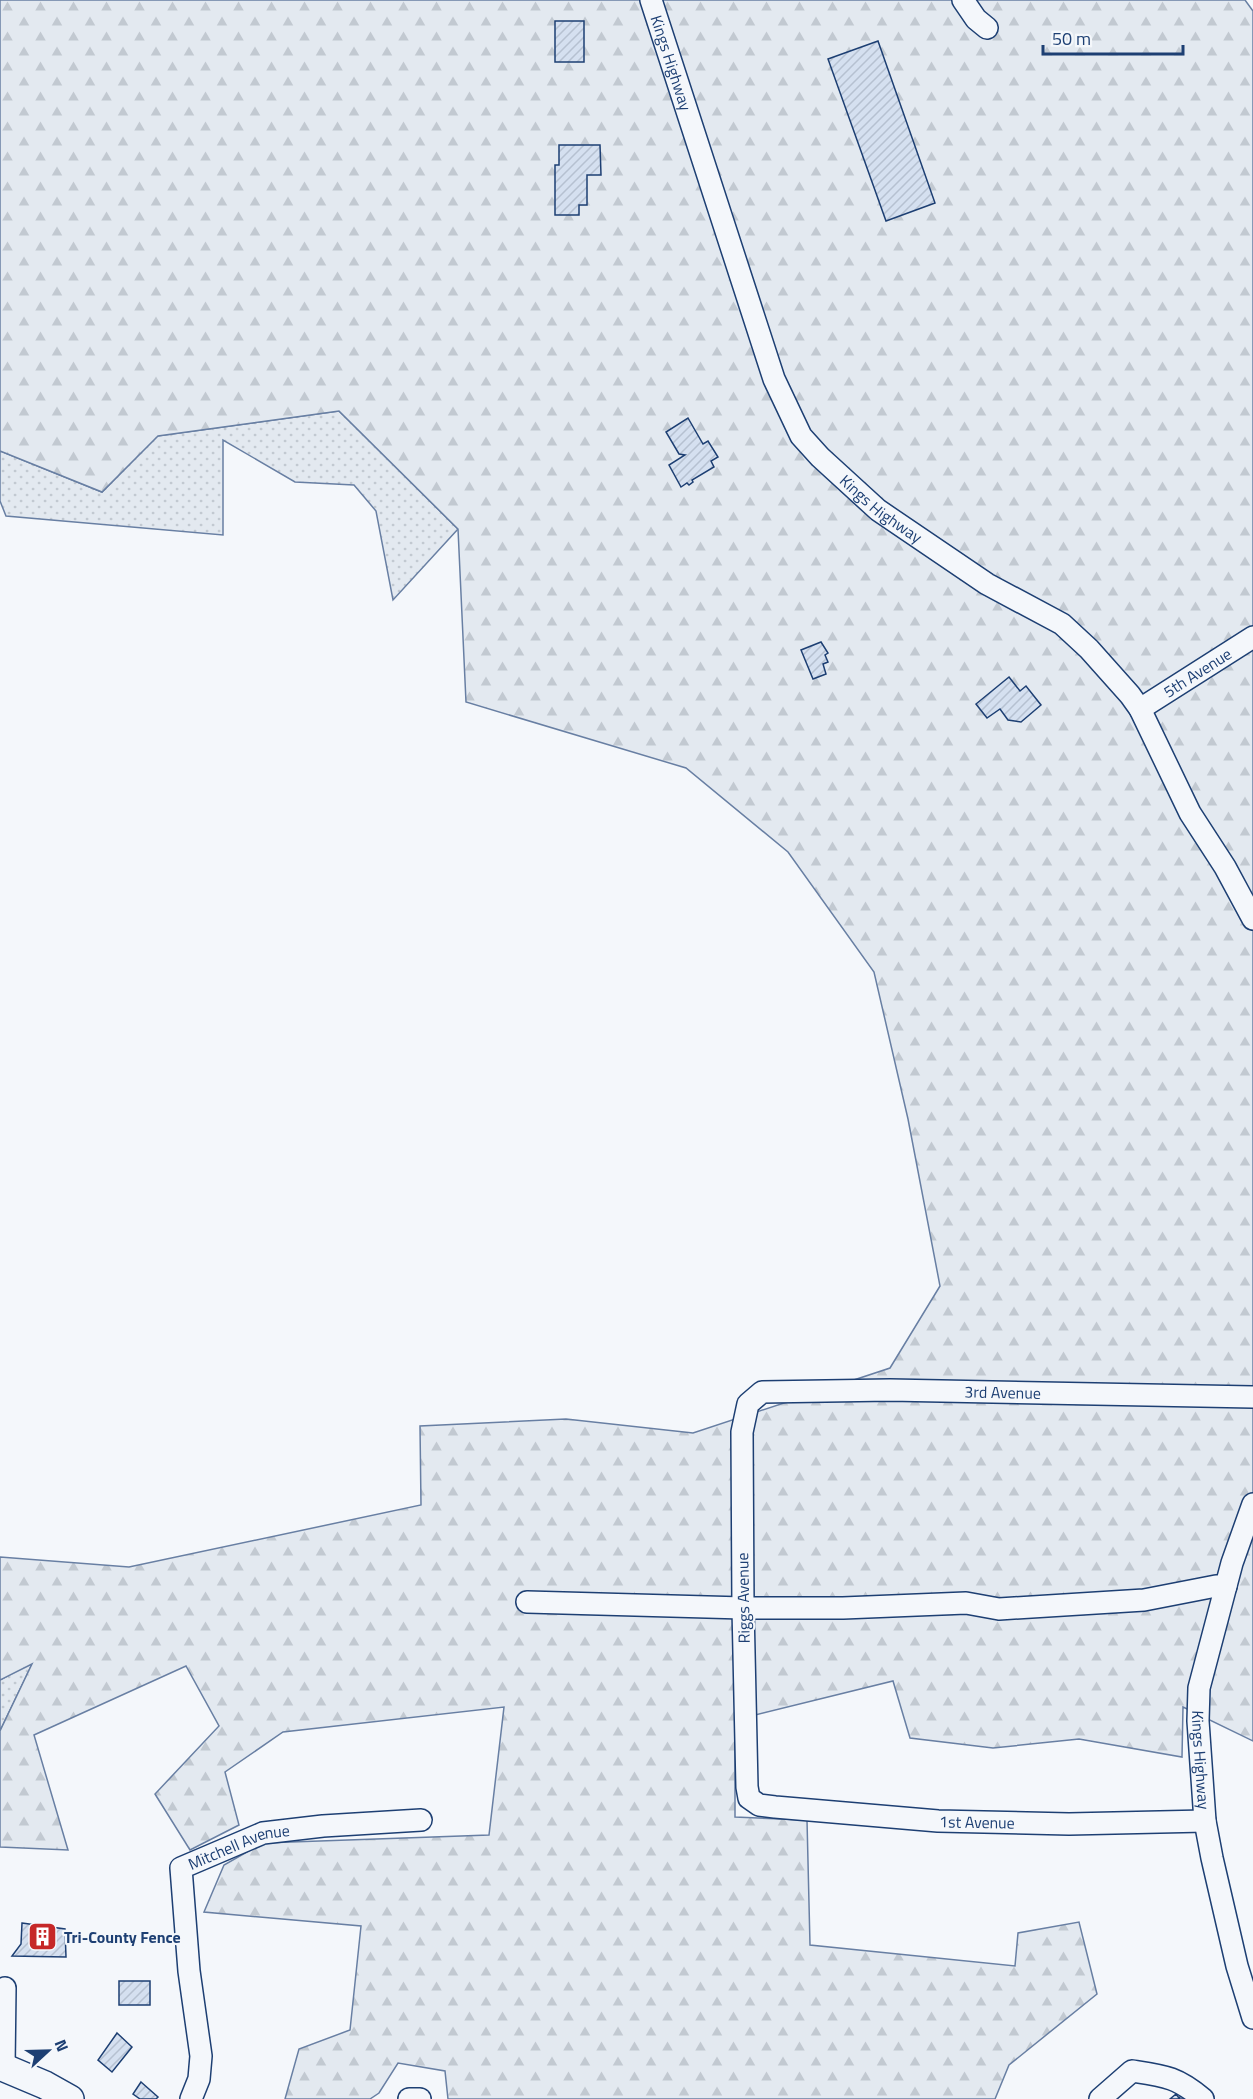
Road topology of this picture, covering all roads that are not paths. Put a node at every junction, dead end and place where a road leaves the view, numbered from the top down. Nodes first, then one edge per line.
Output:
1 (651, 0) edge
2 (963, 0) edge
3 (987, 28) dead end
4 (1253, 637) edge
5 (1140, 709) junction
6 (1253, 919) edge
7 (1253, 1397) edge
8 (754, 1399) joint
9 (1253, 1504) edge
10 (1226, 1586) junction
11 (527, 1602) dead end
12 (742, 1608) junction
13 (751, 1800) joint
14 (421, 1820) dead end
15 (1205, 1821) junction
16 (5, 1988) dead end
17 (1253, 2018) edge
18 (2, 2066) edge
19 (70, 2099) edge
20 (191, 2099) edge
21 (409, 2099) edge
22 (420, 2099) edge
23 (1100, 2099) edge
24 (1203, 2099) edge

1 - 5 street, Kings Highway
2 - 3 street
4 - 5 street, 5th Avenue
5 - 6 street, Kings Highway
7 - 8 street, 3rd Avenue
8 - 12 street, Riggs Avenue
9 - 10 street, Kings Highway
10 - 12 street
10 - 15 street, Kings Highway
11 - 12 street
12 - 13 street, Riggs Avenue
13 - 15 street, 1st Avenue
14 - 20 street, Mitchell Avenue
15 - 17 street, Kings Highway
16 - 18 street
18 - 19 main road
21 - 22 street
23 - 24 street

